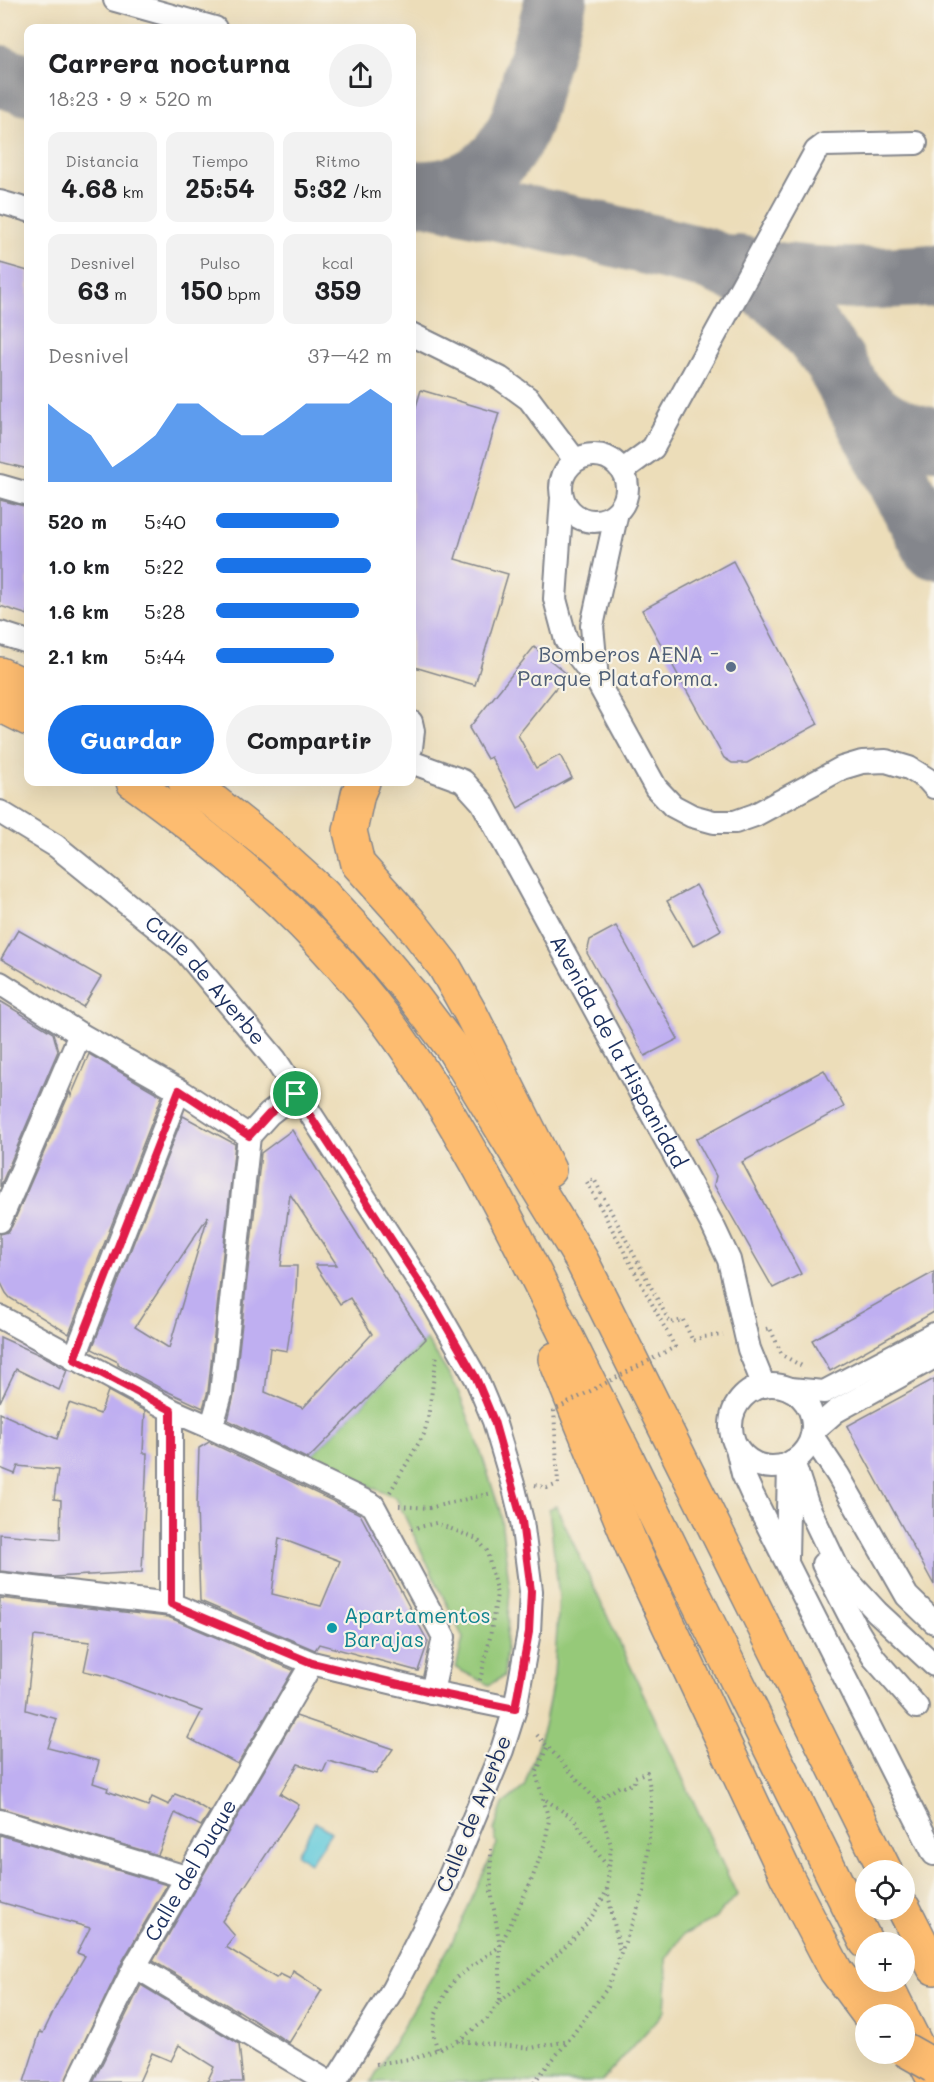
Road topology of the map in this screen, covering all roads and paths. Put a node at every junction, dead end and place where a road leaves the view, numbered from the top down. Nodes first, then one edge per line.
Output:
1 (115, 0) edge
2 (201, 24) edge
3 (916, 143) dead end
4 (0, 202) edge
5 (24, 209) edge
6 (416, 336) edge
7 (575, 460) junction
8 (623, 470) junction
9 (0, 486) edge
10 (24, 493) edge
11 (561, 498) junction
12 (617, 512) junction
13 (0, 633) edge
14 (24, 641) edge
15 (0, 674) edge
16 (597, 681) junction
17 (24, 685) edge
18 (0, 705) edge
19 (24, 717) edge
20 (416, 764) edge
21 (139, 786) edge
22 (192, 786) edge
23 (362, 786) edge
24 (934, 787) edge
25 (0, 812) edge
26 (0, 983) edge
27 (80, 1034) junction
28 (179, 1090) junction
29 (296, 1094) junction
30 (249, 1136) junction
31 (0, 1221) edge
32 (581, 1259) junction
33 (542, 1287) junction
34 (0, 1317) edge
35 (683, 1320) dead end
36 (934, 1334) edge
37 (453, 1340) junction
38 (934, 1357) edge
39 (74, 1359) junction
40 (764, 1386) junction
41 (790, 1389) junction
42 (171, 1410) junction
43 (210, 1427) junction
44 (812, 1434) junction
45 (737, 1448) junction
46 (791, 1462) junction
47 (514, 1488) junction
48 (547, 1488) dead end
49 (752, 1494) junction
50 (382, 1504) junction
51 (796, 1508) junction
52 (403, 1533) dead end
53 (787, 1561) junction
54 (0, 1584) edge
55 (171, 1604) junction
56 (934, 1622) edge
57 (312, 1663) junction
58 (934, 1665) edge
59 (480, 1682) dead end
60 (432, 1692) junction
61 (917, 1707) dead end
62 (515, 1709) junction
63 (537, 1735) dead end
64 (547, 1746) junction
65 (543, 1798) junction
66 (597, 1801) junction
67 (0, 1821) edge
68 (490, 1849) dead end
69 (934, 1854) edge
70 (880, 1860) edge
71 (609, 1869) junction
72 (186, 1877) junction
73 (607, 1888) junction
74 (910, 1920) edge
75 (861, 1932) edge
76 (500, 1946) junction
77 (621, 1953) junction
78 (135, 1966) junction
79 (934, 1968) edge
80 (500, 2001) junction
81 (861, 2004) edge
82 (458, 2041) junction
83 (568, 2041) junction
84 (915, 2043) edge
85 (436, 2049) junction
86 (915, 2055) edge
87 (376, 2064) dead end
88 (934, 2066) edge
89 (934, 2081) edge
90 (78, 2082) edge
91 (328, 2082) edge
92 (335, 2082) edge
93 (534, 2082) edge

1 - 2 street
3 - 8 street
4 - 5 street
6 - 7 street
7 - 8 street
7 - 11 street
8 - 12 street
9 - 10 street
11 - 12 street
11 - 16 street
12 - 16 street
13 - 14 street
15 - 17 highway
16 - 24 street
18 - 19 highway
20 - 40 street, Avenida de la Hispanidad
21 - 33 highway
22 - 32 highway
23 - 32 highway
25 - 29 street, Calle de Ayerbe
26 - 27 street
27 - 28 street
27 - 31 street
28 - 30 street
28 - 39 street
29 - 30 street
29 - 37 street, Calle de Ayerbe
30 - 43 street
32 - 70 highway
33 - 75 highway
33 - 81 highway
34 - 39 street
35 - 48 path, bridge
36 - 41 street
37 - 47 street, Calle de Ayerbe
37 - 50 path
38 - 44 street
39 - 42 street
40 - 41 street
40 - 45 street
41 - 44 street
42 - 43 street
42 - 55 street
43 - 50 street
44 - 46 street
44 - 56 street
45 - 46 street
45 - 49 street
46 - 51 street
47 - 50 path
47 - 62 street, Calle de Ayerbe
49 - 51 street
49 - 53 street
50 - 60 street
51 - 53 street
51 - 58 street
51 - 61 street
52 - 59 path
53 - 69 street
54 - 55 street
55 - 57 street
57 - 60 street
57 - 72 street, Calle del Duque
60 - 62 street
62 - 92 street, Calle de Ayerbe
63 - 64 path
64 - 65 path
64 - 66 path
65 - 71 path
65 - 76 path
66 - 71 path
66 - 77 path
67 - 72 street
68 - 76 path
71 - 73 path
72 - 78 street, Calle del Duque
73 - 77 path
73 - 80 path
74 - 79 highway
76 - 80 path
76 - 85 path
77 - 83 path
78 - 90 street, Calle del Duque
78 - 91 street
80 - 82 path
82 - 83 path
82 - 85 path
83 - 93 path
84 - 89 highway
85 - 87 path
86 - 88 highway, bridge

